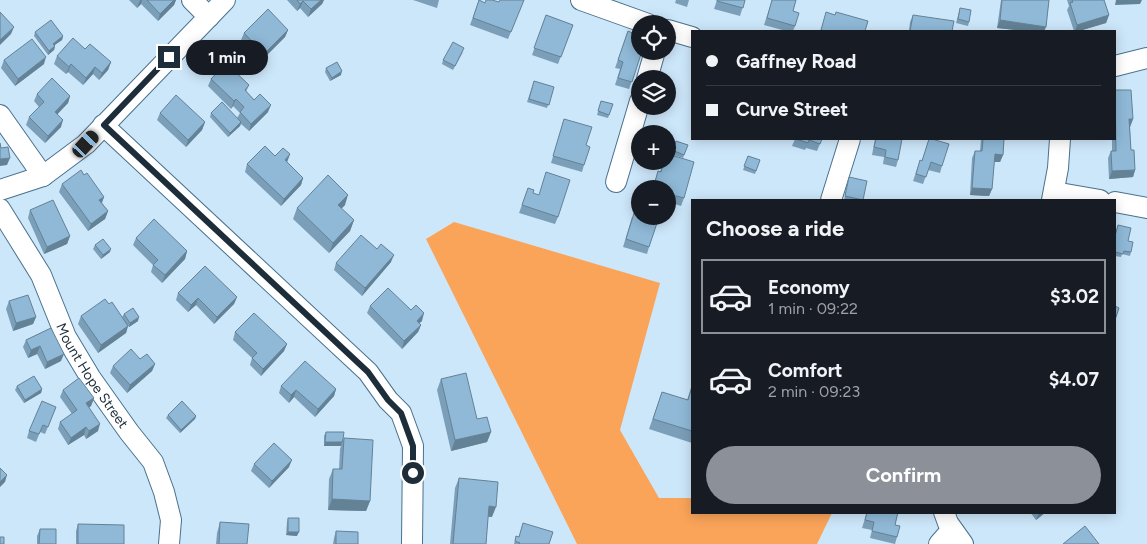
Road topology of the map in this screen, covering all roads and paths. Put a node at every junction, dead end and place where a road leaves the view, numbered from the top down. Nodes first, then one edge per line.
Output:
1 (192, 0) edge
2 (224, 0) edge
3 (581, 0) edge
4 (209, 17) junction
5 (631, 18) edge
6 (676, 33) edge
7 (691, 38) edge
8 (1147, 58) edge
9 (1116, 66) edge
10 (0, 115) edge
11 (636, 115) edge
12 (104, 125) junction
13 (850, 140) edge
14 (1060, 140) edge
15 (44, 176) junction
16 (616, 182) dead end
17 (0, 190) edge
18 (1053, 196) edge
19 (831, 199) edge
20 (1088, 199) edge
21 (1116, 202) edge
22 (1147, 208) edge
23 (0, 209) edge
24 (945, 514) edge
25 (952, 540) edge
26 (169, 544) edge
27 (412, 544) edge

1 - 4 street
2 - 4 street
3 - 5 street
4 - 12 street
6 - 7 street
8 - 9 street
10 - 15 street
11 - 16 street
12 - 15 street
12 - 27 street
13 - 19 street
14 - 18 street
15 - 17 street
18 - 20 street
21 - 22 street
23 - 26 street, Mount Hope Street
24 - 25 street

